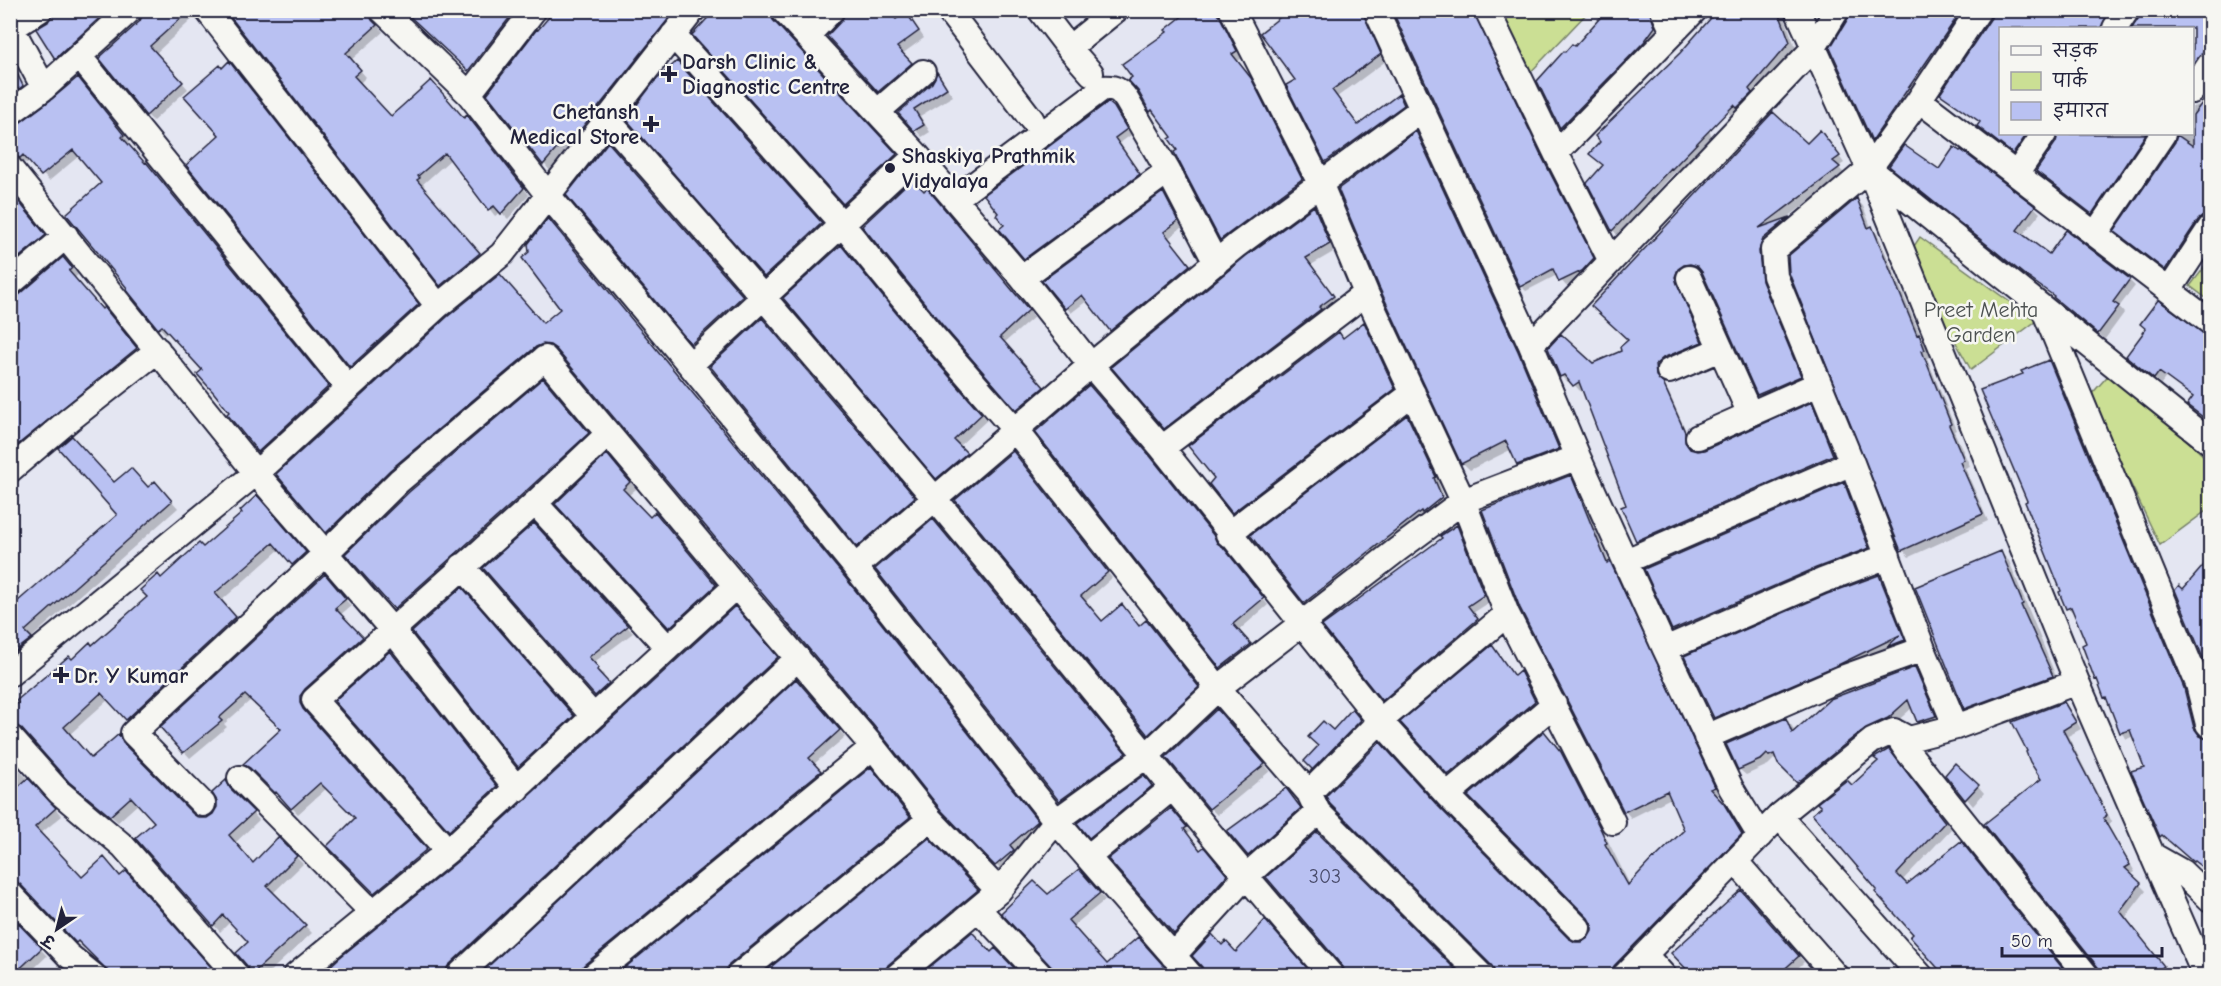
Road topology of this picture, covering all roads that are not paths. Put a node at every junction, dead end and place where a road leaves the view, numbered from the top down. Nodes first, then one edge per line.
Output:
1 (40, 10) edge
2 (130, 10) edge
3 (207, 10) edge
4 (693, 10) edge
5 (783, 10) edge
6 (832, 10) edge
7 (955, 10) edge
8 (1040, 10) edge
9 (1116, 10) edge
10 (1232, 10) edge
11 (1376, 10) edge
12 (1487, 10) edge
13 (1662, 10) edge
14 (1695, 10) edge
15 (1797, 10) edge
16 (1837, 10) edge
17 (1979, 10) edge
18 (2127, 10) edge
19 (527, 13) edge
20 (391, 14) edge
21 (11, 27) edge
22 (2116, 27) edge
23 (1672, 32) junction
24 (673, 35) junction
25 (808, 35) junction
26 (1069, 48) junction
27 (1813, 49) junction
28 (79, 56) junction
29 (2211, 64) edge
30 (923, 72) dead end
31 (1091, 73) dead end
32 (44, 88) junction
33 (2194, 90) edge
34 (469, 94) junction
35 (1919, 100) junction
36 (1422, 109) junction
37 (877, 112) junction
38 (10, 113) edge
39 (607, 118) junction
40 (1032, 120) dead end
41 (2043, 135) edge
42 (2162, 135) edge
43 (1556, 153) junction
44 (917, 155) junction
45 (10, 168) edge
46 (1869, 169) junction
47 (1168, 171) junction
48 (2017, 173) junction
49 (1320, 183) junction
50 (547, 194) junction
51 (955, 200) junction
52 (842, 224) junction
53 (2211, 228) edge
54 (2096, 233) junction
55 (66, 236) junction
56 (1610, 259) junction
57 (1216, 263) junction
58 (1022, 278) junction
59 (1689, 278) dead end
60 (10, 284) edge
61 (2170, 289) junction
62 (1366, 293) junction
63 (764, 297) junction
64 (438, 306) junction
65 (2044, 310) junction
66 (2211, 322) edge
67 (1531, 345) junction
68 (1721, 348) junction
69 (158, 350) junction
70 (690, 365) junction
71 (1091, 365) junction
72 (1669, 371) dead end
73 (1818, 384) junction
74 (348, 387) junction
75 (1413, 393) junction
76 (1750, 414) junction
77 (1015, 430) junction
78 (607, 435) junction
79 (1698, 437) dead end
80 (2211, 442) edge
81 (1162, 448) junction
82 (1578, 457) junction
83 (1852, 463) junction
84 (10, 470) edge
85 (256, 473) junction
86 (936, 500) junction
87 (1463, 501) junction
88 (535, 503) junction
89 (1228, 534) junction
90 (325, 554) junction
91 (1888, 556) junction
92 (1626, 561) junction
93 (462, 566) junction
94 (855, 567) junction
95 (736, 586) junction
96 (1507, 614) junction
97 (1301, 625) junction
98 (393, 631) junction
99 (668, 648) junction
100 (1665, 649) junction
101 (1923, 649) junction
102 (798, 658) junction
103 (10, 674) edge
104 (2204, 677) edge
105 (2077, 682) junction
106 (1218, 688) junction
107 (1554, 704) junction
108 (593, 716) junction
109 (1380, 721) junction
110 (2211, 726) edge
111 (1956, 727) junction
112 (1894, 731) junction
113 (10, 737) edge
114 (1707, 737) junction
115 (873, 747) junction
116 (1146, 756) junction
117 (240, 778) dead end
118 (1172, 788) junction
119 (517, 789) junction
120 (1447, 795) junction
121 (1314, 802) junction
122 (203, 804) dead end
123 (1779, 816) junction
124 (930, 819) junction
125 (1056, 821) junction
126 (1613, 822) dead end
127 (1760, 836) junction
128 (448, 851) junction
129 (1088, 857) junction
130 (1736, 862) junction
131 (1245, 877) junction
132 (2173, 878) junction
133 (999, 891) junction
134 (10, 894) edge
135 (2211, 899) edge
136 (979, 910) junction
137 (373, 913) junction
138 (1578, 928) dead end
139 (1645, 955) junction
140 (1173, 956) junction
141 (87, 973) edge
142 (237, 975) edge
143 (295, 975) edge
144 (458, 975) edge
145 (593, 975) edge
146 (738, 975) edge
147 (897, 975) edge
148 (1041, 975) edge
149 (1191, 975) edge
150 (1332, 975) edge
151 (1482, 975) edge
152 (1624, 975) edge
153 (1664, 975) edge
154 (1836, 975) edge
155 (1921, 975) edge
156 (2086, 975) edge
157 (2205, 975) edge

1 - 21 street
2 - 28 street
3 - 64 street
4 - 24 street
5 - 25 street
6 - 25 street
7 - 40 street
8 - 26 street
9 - 26 street
10 - 49 street
11 - 36 street
12 - 43 street
13 - 23 street
14 - 23 street
15 - 27 street
16 - 27 street
17 - 35 street
18 - 22 street
19 - 34 street
20 - 34 street
21 - 32 street
23 - 43 street
24 - 39 street
24 - 52 street
25 - 37 street
26 - 31 street
27 - 46 street
27 - 56 street
28 - 32 street
28 - 74 street
29 - 33 street
30 - 37 street
32 - 38 street
34 - 50 street
35 - 46 street
35 - 48 street
36 - 49 street
36 - 67 street
37 - 44 street
39 - 50 street
39 - 63 street
41 - 48 street
42 - 54 street
43 - 56 street
44 - 51 street
44 - 52 street
45 - 55 street
46 - 65 street
46 - 73 street
46 - 105 street
47 - 51 street
47 - 57 street
47 - 58 street
48 - 54 street
49 - 57 street
49 - 62 street
50 - 64 street
50 - 70 street
51 - 58 street
52 - 63 street
52 - 77 street
53 - 61 street
54 - 61 street
55 - 60 street
55 - 69 street
56 - 67 street
57 - 71 street
58 - 71 street
59 - 68 street
61 - 66 street
62 - 75 street
62 - 81 street
63 - 70 street
63 - 86 street
64 - 74 street
65 - 80 street
65 - 104 street
67 - 82 street
68 - 72 street
68 - 76 street
69 - 84 street
69 - 85 street
70 - 94 street
71 - 77 street
71 - 81 street
73 - 76 street
73 - 83 street
74 - 85 street
75 - 87 street
75 - 89 street
76 - 79 street
77 - 86 street
77 - 106 street
78 - 88 street
78 - 90 street
78 - 95 street
81 - 89 street
82 - 87 street
82 - 92 street
83 - 91 street
83 - 92 street
85 - 90 street
85 - 103 street
86 - 94 street
86 - 116 street
87 - 96 street
87 - 97 street
88 - 93 street
88 - 99 street
89 - 97 street
90 - 98 street
90 - 122 street
91 - 100 street
91 - 101 street
92 - 100 street
93 - 98 street
93 - 108 street
94 - 125 street
95 - 99 street
95 - 102 street
96 - 107 street
96 - 109 street
97 - 106 street
97 - 109 street
98 - 119 street
98 - 128 street
99 - 108 street
100 - 114 street
101 - 111 street
101 - 114 street
102 - 115 street
102 - 144 street
104 - 110 street
105 - 111 street
105 - 132 street
106 - 116 street
106 - 121 street
107 - 120 street
107 - 126 street
108 - 119 street
109 - 120 street
109 - 121 street
111 - 112 street
112 - 123 street
112 - 156 street
113 - 142 street
114 - 127 street
115 - 124 street
115 - 145 street
116 - 118 street
116 - 125 street
117 - 137 street
118 - 129 street
118 - 131 street
119 - 128 street
120 - 138 street
121 - 131 street
121 - 151 street
123 - 127 street
123 - 155 street
124 - 133 street
124 - 146 street
125 - 129 street
125 - 133 street
127 - 130 street
128 - 137 street
129 - 140 street
130 - 139 street
130 - 154 street
131 - 140 street
131 - 150 street
132 - 135 street
132 - 157 street
133 - 136 street
134 - 141 street
136 - 147 street
136 - 148 street
137 - 143 street
139 - 152 street
139 - 153 street
140 - 149 street

